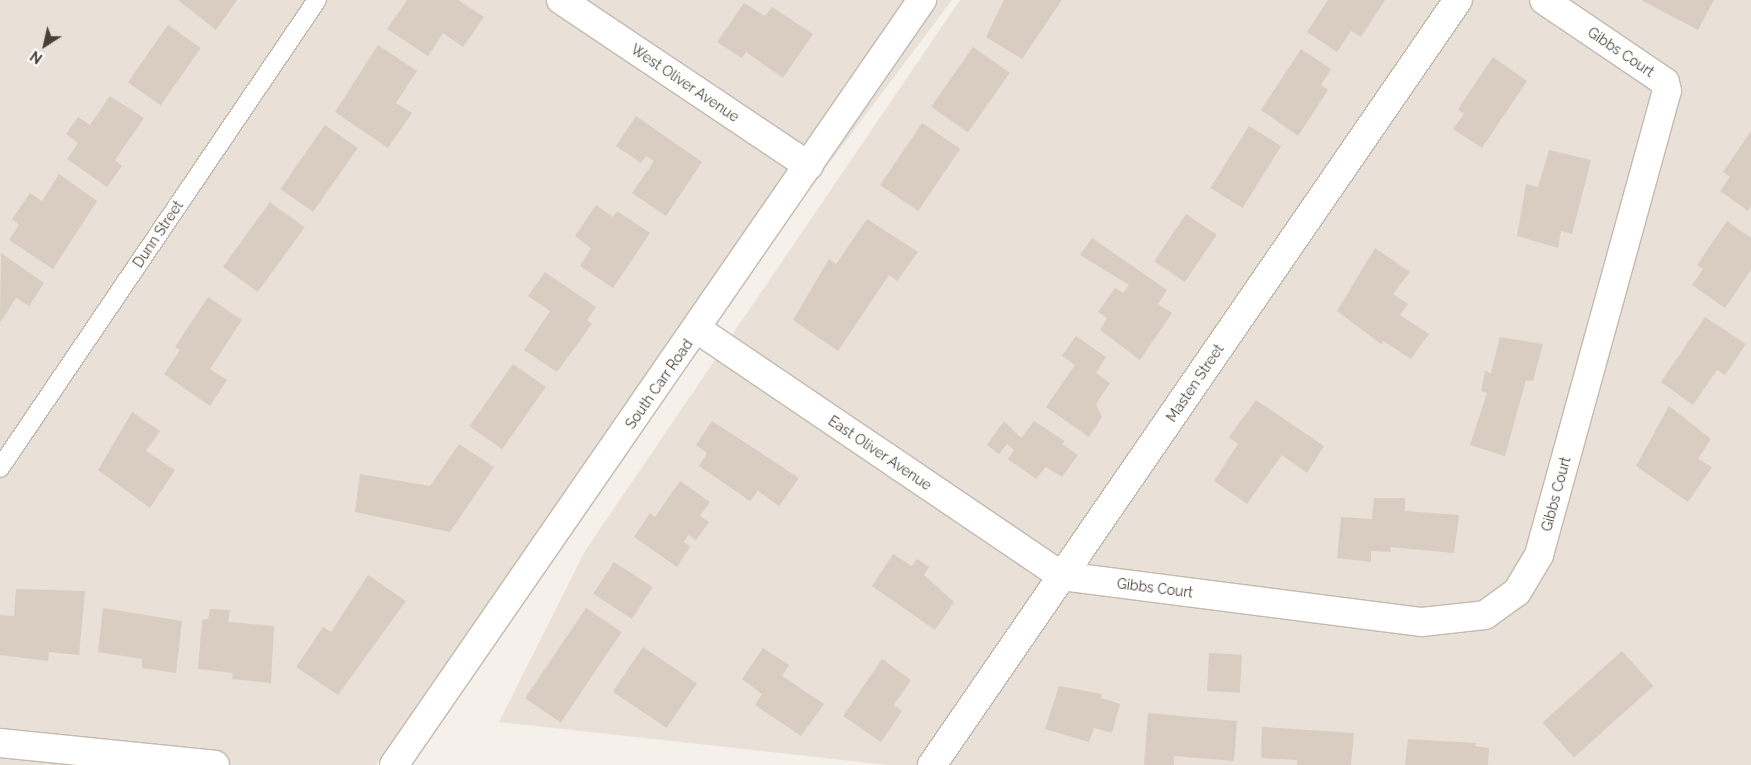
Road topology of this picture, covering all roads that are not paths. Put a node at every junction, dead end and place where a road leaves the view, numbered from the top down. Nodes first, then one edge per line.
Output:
1 (317, 0) edge
2 (561, 0) edge
3 (922, 0) edge
4 (1458, 0) edge
5 (1544, 0) edge
6 (808, 166) junction
7 (697, 329) junction
8 (0, 468) edge
9 (1062, 576) junction
10 (0, 743) edge
11 (215, 765) edge
12 (394, 765) edge
13 (932, 765) edge

1 - 8 lane, Dunn Street
2 - 6 street, West Oliver Avenue
3 - 6 street, South Carr Road
4 - 9 street, Masten Street
5 - 9 street, Gibbs Court
6 - 7 street, South Carr Road
7 - 9 street, East Oliver Avenue
7 - 12 street, South Carr Road
9 - 13 street, Masten Street
10 - 11 street

